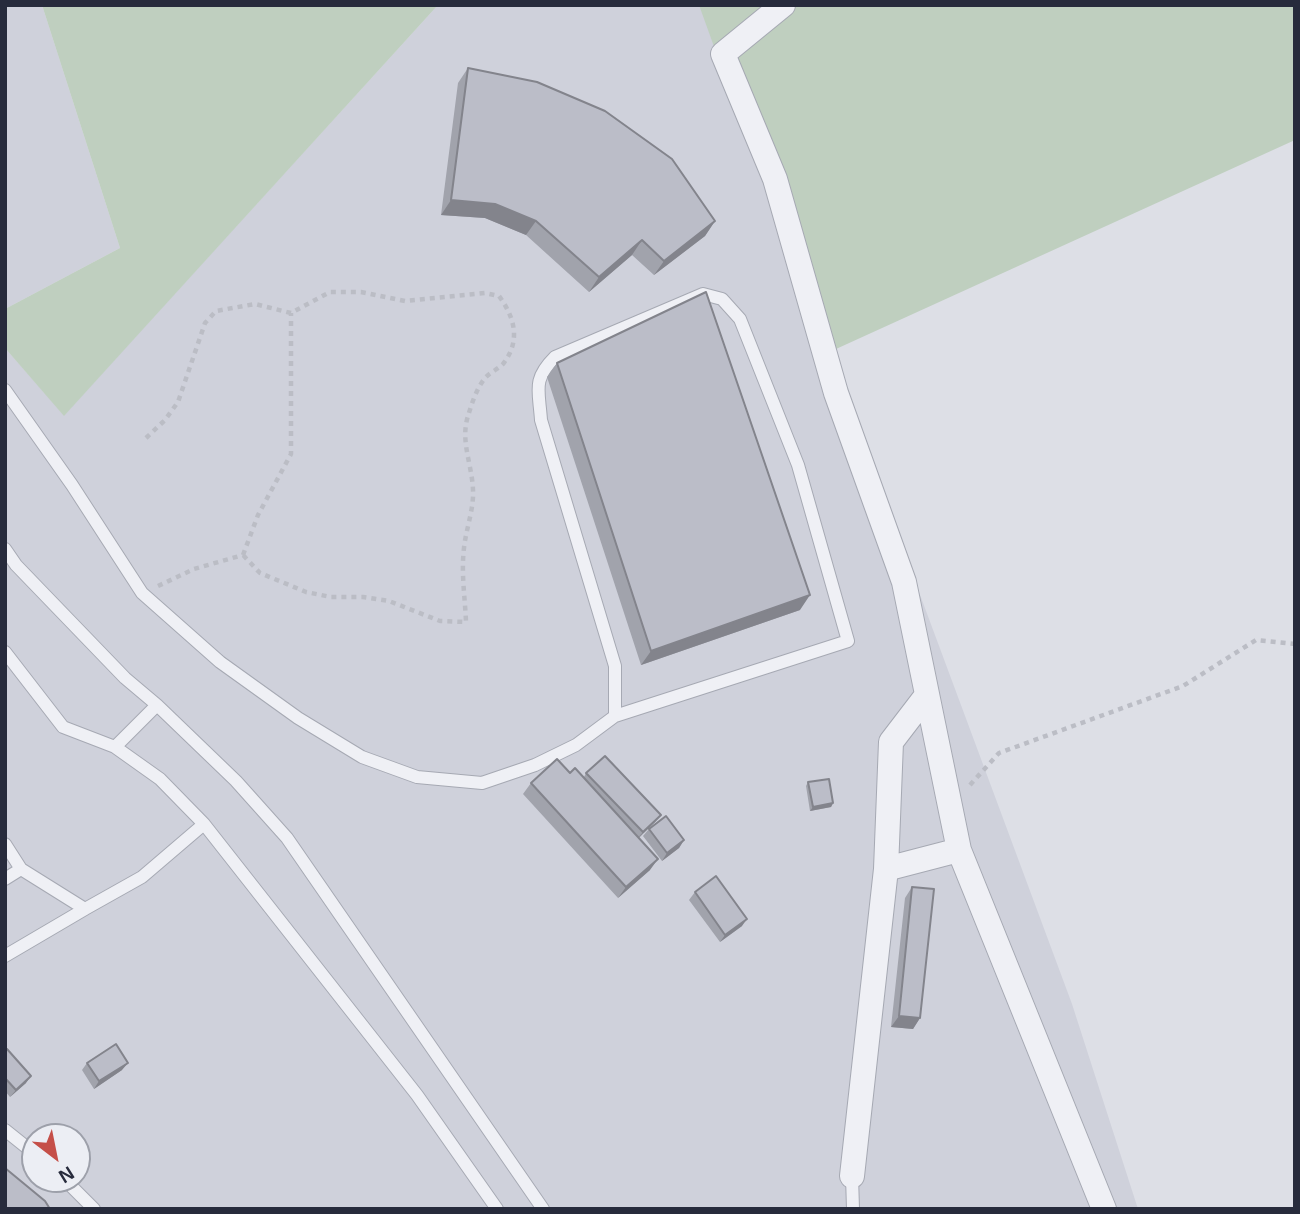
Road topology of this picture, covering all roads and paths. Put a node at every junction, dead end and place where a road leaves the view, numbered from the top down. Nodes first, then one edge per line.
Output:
1 (783, 5) edge
2 (291, 313) junction
3 (5, 390) edge
4 (146, 438) dead end
5 (5, 549) edge
6 (243, 555) junction
7 (142, 593) junction
8 (1295, 643) edge
9 (5, 652) edge
10 (927, 695) junction
11 (157, 705) junction
12 (615, 716) junction
13 (115, 747) junction
14 (951, 806) junction
15 (204, 824) junction
16 (5, 844) edge
17 (959, 850) junction
18 (21, 869) junction
19 (886, 869) junction
20 (5, 879) edge
21 (85, 909) junction
22 (5, 956) edge
23 (5, 1130) edge
24 (21, 1143) edge
25 (852, 1176) joint
26 (78, 1193) edge
27 (94, 1209) edge
28 (497, 1209) edge
29 (544, 1209) edge
30 (853, 1209) edge
31 (1104, 1209) edge

1 - 10 street
2 - 4 path
2 - 6 path
2 - 6 path
3 - 7 lane
5 - 11 lane
6 - 7 path
7 - 12 lane
8 - 14 path
9 - 13 lane
10 - 14 street
10 - 19 street
11 - 13 lane
11 - 29 lane
12 - 12 lane
13 - 15 lane
14 - 17 street
15 - 21 lane
15 - 28 lane
16 - 18 lane
17 - 19 street
17 - 31 street
18 - 20 lane
18 - 21 lane
19 - 25 street
21 - 22 lane
23 - 24 lane
25 - 30 lane
26 - 27 lane

